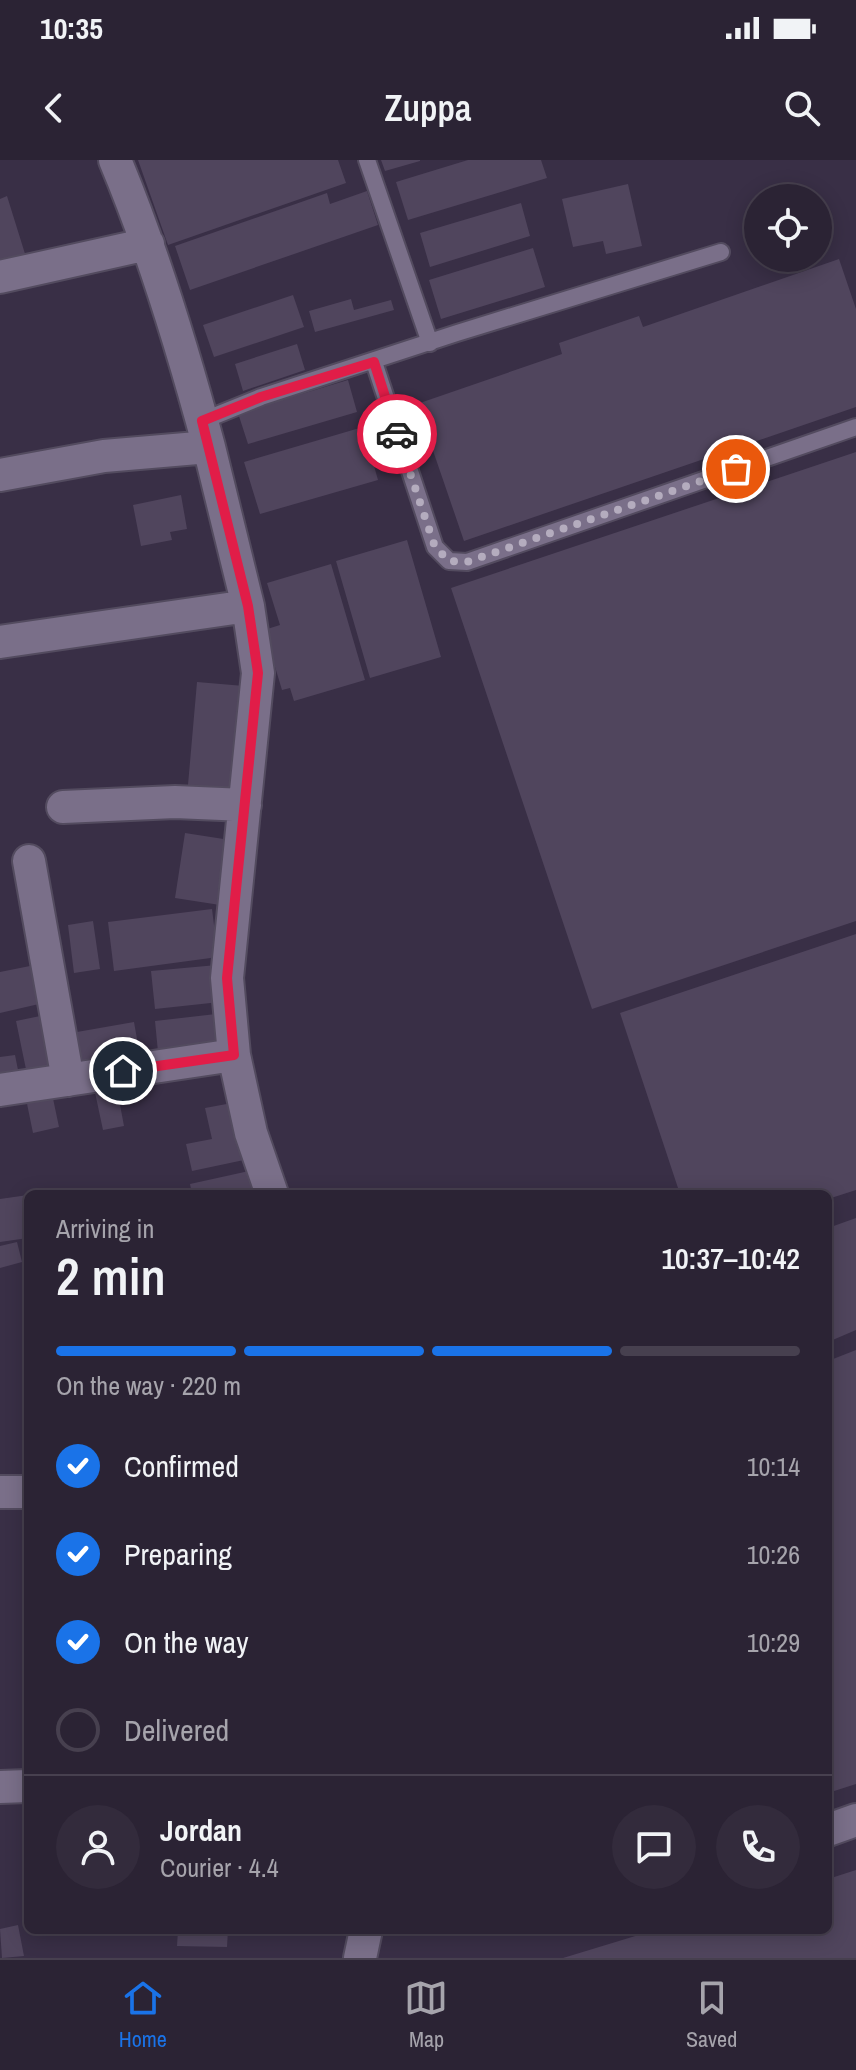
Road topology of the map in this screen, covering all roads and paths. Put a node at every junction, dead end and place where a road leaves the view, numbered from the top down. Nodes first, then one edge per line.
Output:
1 (115, 160) edge
2 (367, 160) edge
3 (148, 244) junction
4 (721, 252) dead end
5 (0, 277) edge
6 (430, 343) junction
7 (374, 362) junction
8 (856, 427) edge
9 (206, 434) junction
10 (0, 475) edge
11 (248, 606) junction
12 (0, 642) edge
13 (245, 805) junction
14 (63, 807) dead end
15 (29, 861) dead end
16 (234, 1055) junction
17 (68, 1080) junction
18 (0, 1090) edge
19 (271, 1190) edge
20 (0, 1492) edge
21 (24, 1492) edge
22 (24, 1786) edge
23 (0, 1787) edge
24 (856, 1820) edge
25 (832, 1829) edge
26 (365, 1934) edge
27 (360, 1958) edge

1 - 3 street
2 - 6 lane
3 - 5 street
3 - 9 street
4 - 6 lane
6 - 7 lane
7 - 8 lane
7 - 9 lane
9 - 10 street
9 - 11 street
11 - 12 street
11 - 13 street
13 - 14 street
13 - 16 street
15 - 17 street
16 - 17 street
16 - 19 street
17 - 18 street
20 - 21 street
22 - 23 street
24 - 25 street
26 - 27 street

